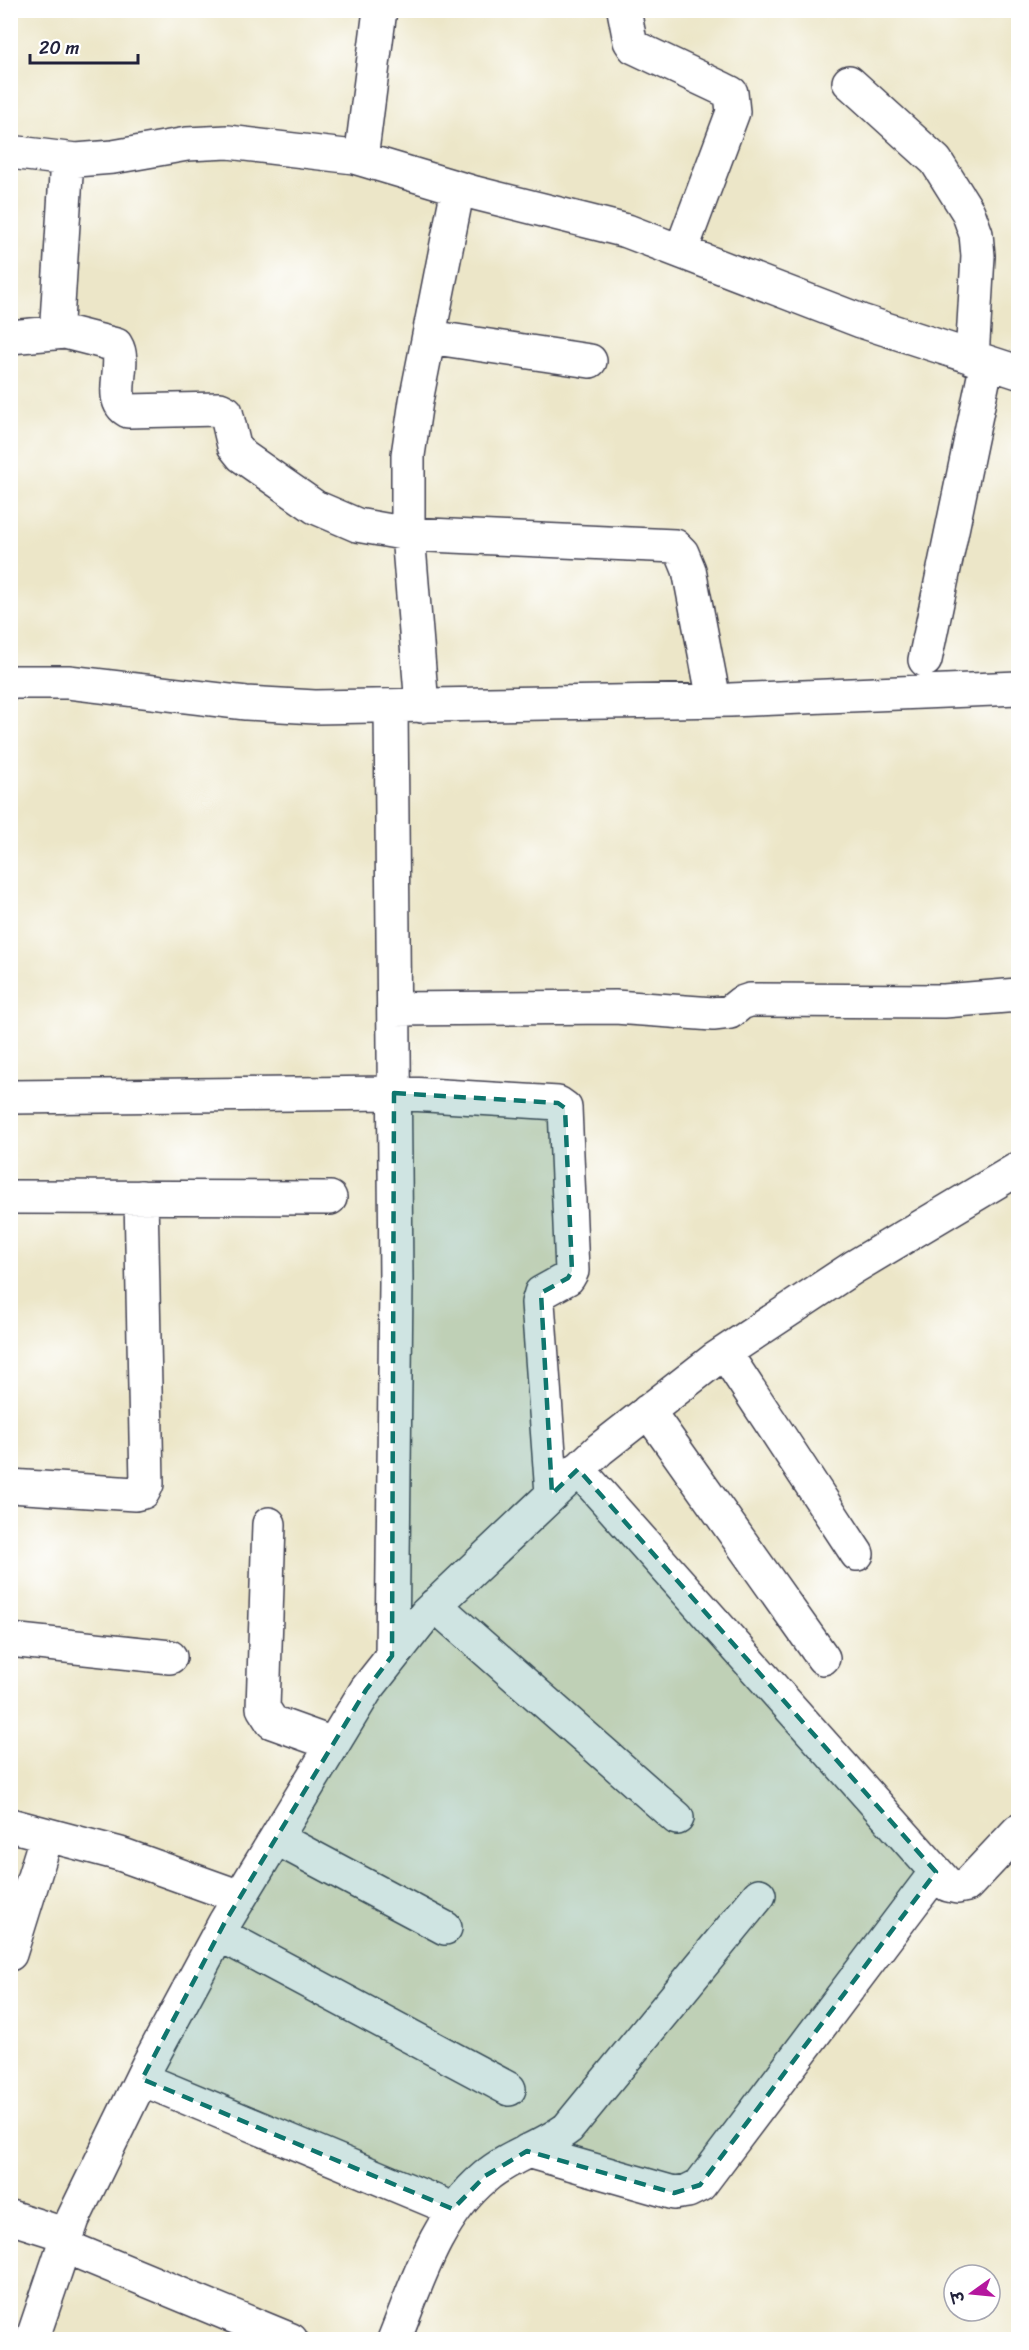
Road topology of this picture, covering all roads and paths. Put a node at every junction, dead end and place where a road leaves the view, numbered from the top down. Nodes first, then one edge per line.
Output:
1 (380, 10) edge
2 (624, 10) edge
3 (849, 82) dead end
4 (10, 152) edge
5 (67, 159) junction
6 (361, 159) junction
7 (458, 188) junction
8 (681, 251) junction
9 (65, 332) junction
10 (10, 337) edge
11 (429, 337) junction
12 (979, 360) junction
13 (590, 362) dead end
14 (1018, 372) edge
15 (408, 534) junction
16 (925, 660) dead end
17 (10, 682) edge
18 (1018, 688) edge
19 (714, 700) junction
20 (406, 706) junction
21 (1018, 995) edge
22 (394, 1009) junction
23 (394, 1093) junction
24 (10, 1097) edge
25 (1018, 1169) edge
26 (10, 1197) edge
27 (141, 1197) junction
28 (330, 1198) dead end
29 (725, 1353) junction
30 (648, 1411) junction
31 (578, 1469) junction
32 (10, 1486) edge
33 (552, 1494) junction
34 (269, 1524) dead end
35 (857, 1554) dead end
36 (435, 1605) junction
37 (10, 1640) edge
38 (392, 1656) junction
39 (170, 1657) dead end
40 (823, 1658) dead end
41 (333, 1744) junction
42 (677, 1818) dead end
43 (10, 1826) edge
44 (1018, 1831) edge
45 (47, 1835) junction
46 (276, 1838) junction
47 (936, 1872) junction
48 (759, 1895) dead end
49 (240, 1898) junction
50 (446, 1928) dead end
51 (219, 1934) junction
52 (10, 1954) edge
53 (142, 2079) junction
54 (510, 2089) dead end
55 (527, 2151) junction
56 (453, 2209) junction
57 (10, 2217) edge
58 (66, 2241) junction
59 (32, 2340) edge
60 (291, 2340) edge
61 (394, 2340) edge

1 - 6 street
2 - 8 street
3 - 12 street
4 - 5 street
5 - 6 street
5 - 9 street
6 - 7 street
7 - 8 street
7 - 11 street
8 - 12 street
9 - 10 street
9 - 15 street
11 - 13 street
11 - 15 street
12 - 14 street
12 - 16 street
15 - 19 street
15 - 20 street
17 - 20 street
18 - 19 street
19 - 20 street
20 - 22 street
21 - 22 street
22 - 23 street
23 - 24 street
23 - 33 street
23 - 38 street
25 - 29 street
26 - 27 street
27 - 28 street
27 - 32 street
29 - 30 street
29 - 35 street
30 - 31 street
30 - 40 street
31 - 33 street
31 - 47 street
33 - 36 street
34 - 41 street
36 - 38 street
36 - 42 street
37 - 39 street
38 - 41 street
41 - 46 street
43 - 45 street
44 - 47 street
45 - 49 street
45 - 52 street
46 - 49 street
46 - 50 street
47 - 55 street
48 - 55 street
49 - 51 street
51 - 53 street
51 - 54 street
53 - 56 street
53 - 58 street
55 - 56 street
56 - 61 street
57 - 58 street
58 - 59 street
58 - 60 street

